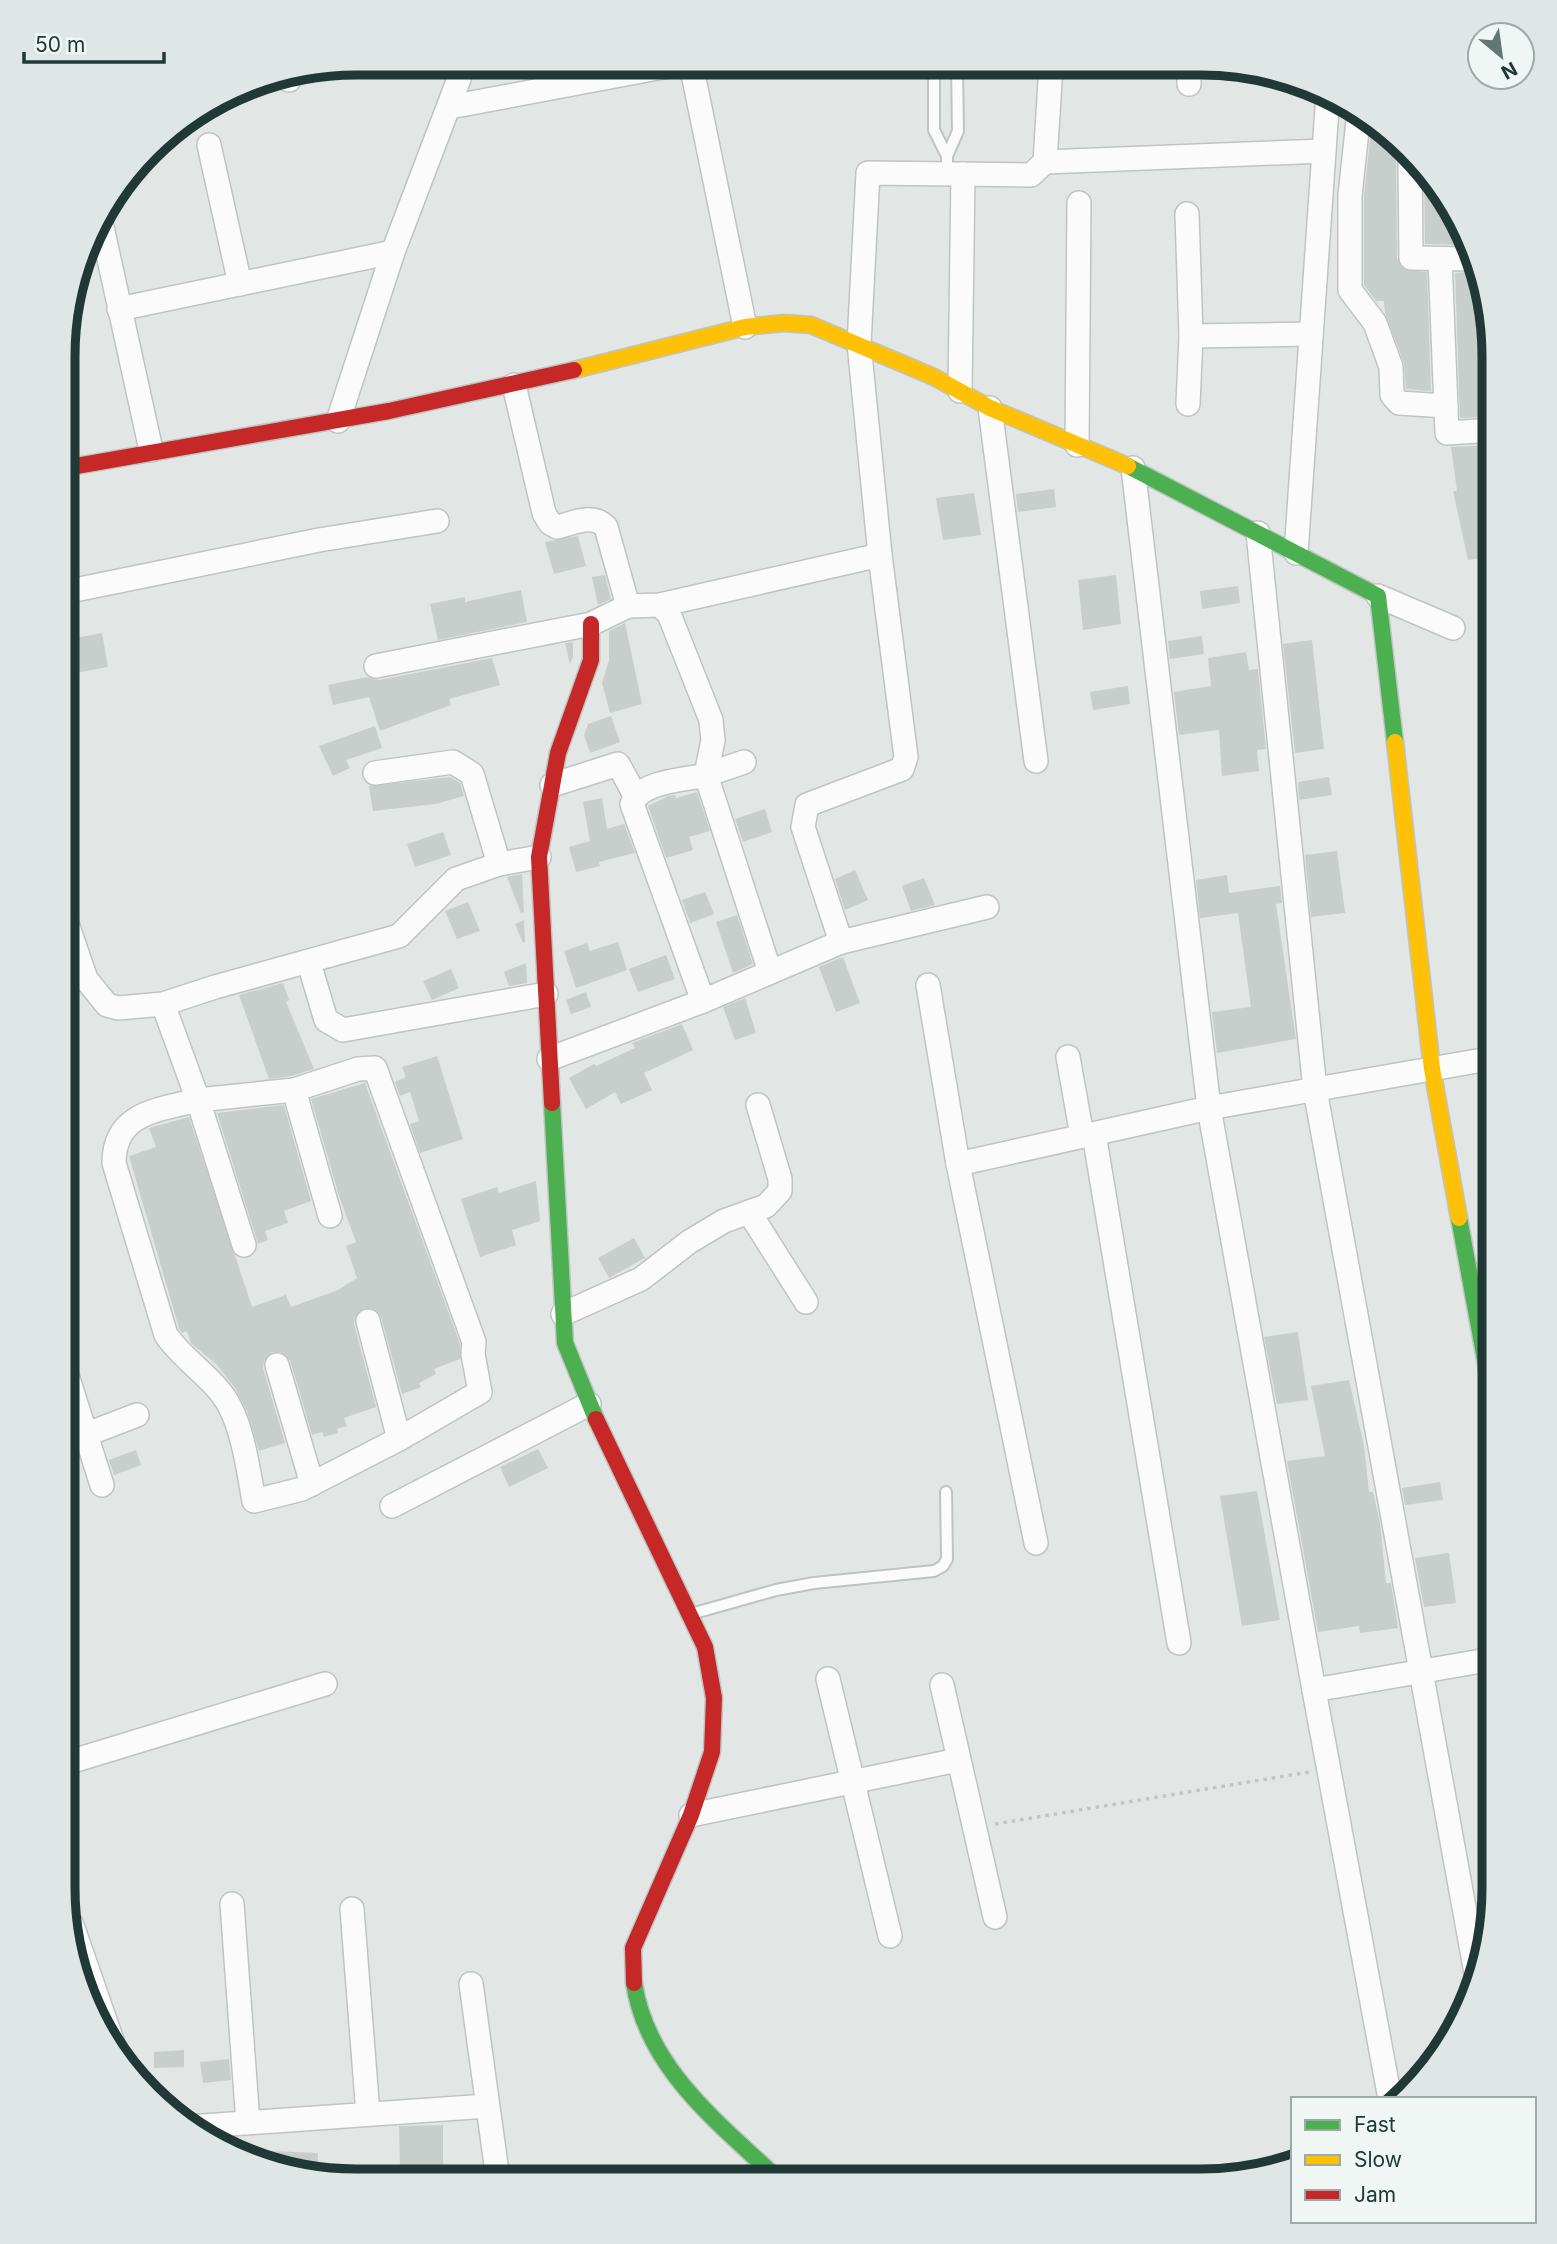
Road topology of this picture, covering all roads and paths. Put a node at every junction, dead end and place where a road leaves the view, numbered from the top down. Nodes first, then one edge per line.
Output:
1 (461, 75) edge
2 (621, 75) edge
3 (693, 75) edge
4 (934, 75) edge
5 (957, 75) edge
6 (1050, 75) edge
7 (450, 107) junction
8 (1332, 108) edge
9 (1358, 124) edge
10 (209, 145) dead end
11 (1324, 151) junction
12 (1045, 162) junction
13 (953, 168) junction
14 (1410, 169) edge
15 (1079, 203) dead end
16 (1187, 214) dead end
17 (103, 234) edge
18 (393, 252) junction
19 (1440, 259) junction
20 (1464, 259) edge
21 (240, 284) junction
22 (119, 309) junction
23 (745, 327) junction
24 (1311, 334) junction
25 (1191, 336) junction
26 (859, 344) junction
27 (514, 385) junction
28 (960, 391) junction
29 (1188, 404) dead end
30 (1446, 406) junction
31 (990, 408) junction
32 (338, 421) junction
33 (1482, 431) edge
34 (1077, 444) junction
35 (151, 450) junction
36 (75, 466) edge
37 (1133, 468) junction
38 (436, 520) dead end
39 (1258, 533) junction
40 (1296, 553) junction
41 (880, 555) junction
42 (75, 590) edge
43 (1378, 596) junction
44 (660, 605) junction
45 (628, 606) junction
46 (591, 624) junction
47 (1453, 628) dead end
48 (376, 666) dead end
49 (1036, 761) dead end
50 (744, 762) dead end
51 (375, 773) dead end
52 (706, 775) junction
53 (552, 785) junction
54 (635, 795) junction
55 (539, 857) junction
56 (499, 864) junction
57 (987, 906) dead end
58 (841, 942) junction
59 (75, 947) edge
60 (309, 962) junction
61 (770, 972) junction
62 (928, 985) dead end
63 (546, 994) junction
64 (703, 1001) junction
65 (163, 1004) junction
66 (1068, 1057) dead end
67 (549, 1059) junction
68 (1482, 1060) edge
69 (1432, 1069) junction
70 (294, 1090) junction
71 (1315, 1090) junction
72 (198, 1100) junction
73 (758, 1105) dead end
74 (1209, 1108) junction
75 (1088, 1135) junction
76 (958, 1164) junction
77 (749, 1212) junction
78 (330, 1216) dead end
79 (244, 1245) dead end
80 (806, 1301) dead end
81 (563, 1314) junction
82 (368, 1321) dead end
83 (1482, 1342) edge
84 (277, 1365) dead end
85 (75, 1400) edge
86 (589, 1404) junction
87 (137, 1415) dead end
88 (86, 1435) junction
89 (75, 1439) edge
90 (399, 1440) junction
91 (312, 1483) junction
92 (102, 1485) dead end
93 (946, 1492) dead end
94 (391, 1506) dead end
95 (1036, 1543) dead end
96 (689, 1615) junction
97 (1179, 1643) dead end
98 (1482, 1661) edge
99 (1419, 1673) junction
100 (828, 1679) dead end
101 (325, 1684) dead end
102 (942, 1685) dead end
103 (1314, 1690) junction
104 (75, 1760) edge
105 (958, 1760) junction
106 (1328, 1769) junction
107 (852, 1784) junction
108 (691, 1815) junction
109 (972, 1828) junction
110 (232, 1904) dead end
111 (352, 1909) dead end
112 (995, 1917) dead end
113 (890, 1936) dead end
114 (1473, 1956) edge
115 (471, 1984) dead end
116 (1389, 2096) edge
117 (487, 2106) junction
118 (368, 2114) junction
119 (248, 2123) junction
120 (208, 2126) edge
121 (762, 2164) junction
122 (496, 2169) edge
123 (752, 2169) edge
124 (767, 2169) edge

1 - 7 street
2 - 7 street
3 - 23 street
4 - 13 lane
5 - 13 lane
6 - 12 street
7 - 18 street
8 - 11 street
9 - 30 street
10 - 21 street
11 - 12 street
11 - 24 street
12 - 13 street
13 - 26 street
13 - 28 street
14 - 19 street
15 - 34 street
16 - 25 street
17 - 22 street
18 - 21 street
18 - 32 street
19 - 20 street
19 - 30 street
21 - 22 street
22 - 35 street
23 - 26 street
23 - 27 street
24 - 25 street
24 - 40 street
25 - 29 street
26 - 28 street
26 - 41 street
27 - 32 street
27 - 45 street
28 - 31 street
30 - 33 street
31 - 34 street
31 - 49 street
32 - 35 street
34 - 37 street
35 - 36 street
37 - 39 street
37 - 74 street
38 - 42 street
39 - 40 street
39 - 71 street
40 - 43 street
41 - 44 street
41 - 58 street
43 - 47 street
43 - 69 street
44 - 45 street
44 - 52 street
45 - 46 street
46 - 48 street
46 - 53 street
50 - 52 street
51 - 56 street
52 - 54 street
52 - 61 street
53 - 54 street
53 - 55 street
54 - 64 street
55 - 56 street
55 - 63 street
56 - 60 street
57 - 58 street
58 - 61 street
59 - 65 street
60 - 63 street
60 - 65 street
61 - 64 street
62 - 76 street
63 - 67 street
64 - 67 street
65 - 72 street
66 - 75 street
67 - 81 street
68 - 69 street
69 - 71 street
69 - 83 street
70 - 72 street
70 - 78 street
70 - 90 street
71 - 74 street
71 - 99 street
72 - 79 street
72 - 91 street
73 - 77 street
74 - 75 street
74 - 103 street
75 - 76 street
75 - 97 street
76 - 95 street
77 - 80 street
77 - 81 street
81 - 86 street
82 - 90 street
84 - 91 street
85 - 88 street
86 - 94 street
86 - 96 street
87 - 88 street
88 - 89 street
88 - 92 street
90 - 91 street
93 - 96 lane
96 - 108 street
98 - 99 street
99 - 103 street
99 - 114 street
100 - 107 street
101 - 104 street
102 - 105 street
103 - 106 street
105 - 107 street
105 - 109 street
106 - 109 path
106 - 116 street
107 - 108 street
107 - 113 street
108 - 121 street
109 - 112 street
110 - 119 street
111 - 118 street
115 - 117 street
117 - 118 street
117 - 122 street
118 - 119 street
119 - 120 street
121 - 123 lane
121 - 124 street

